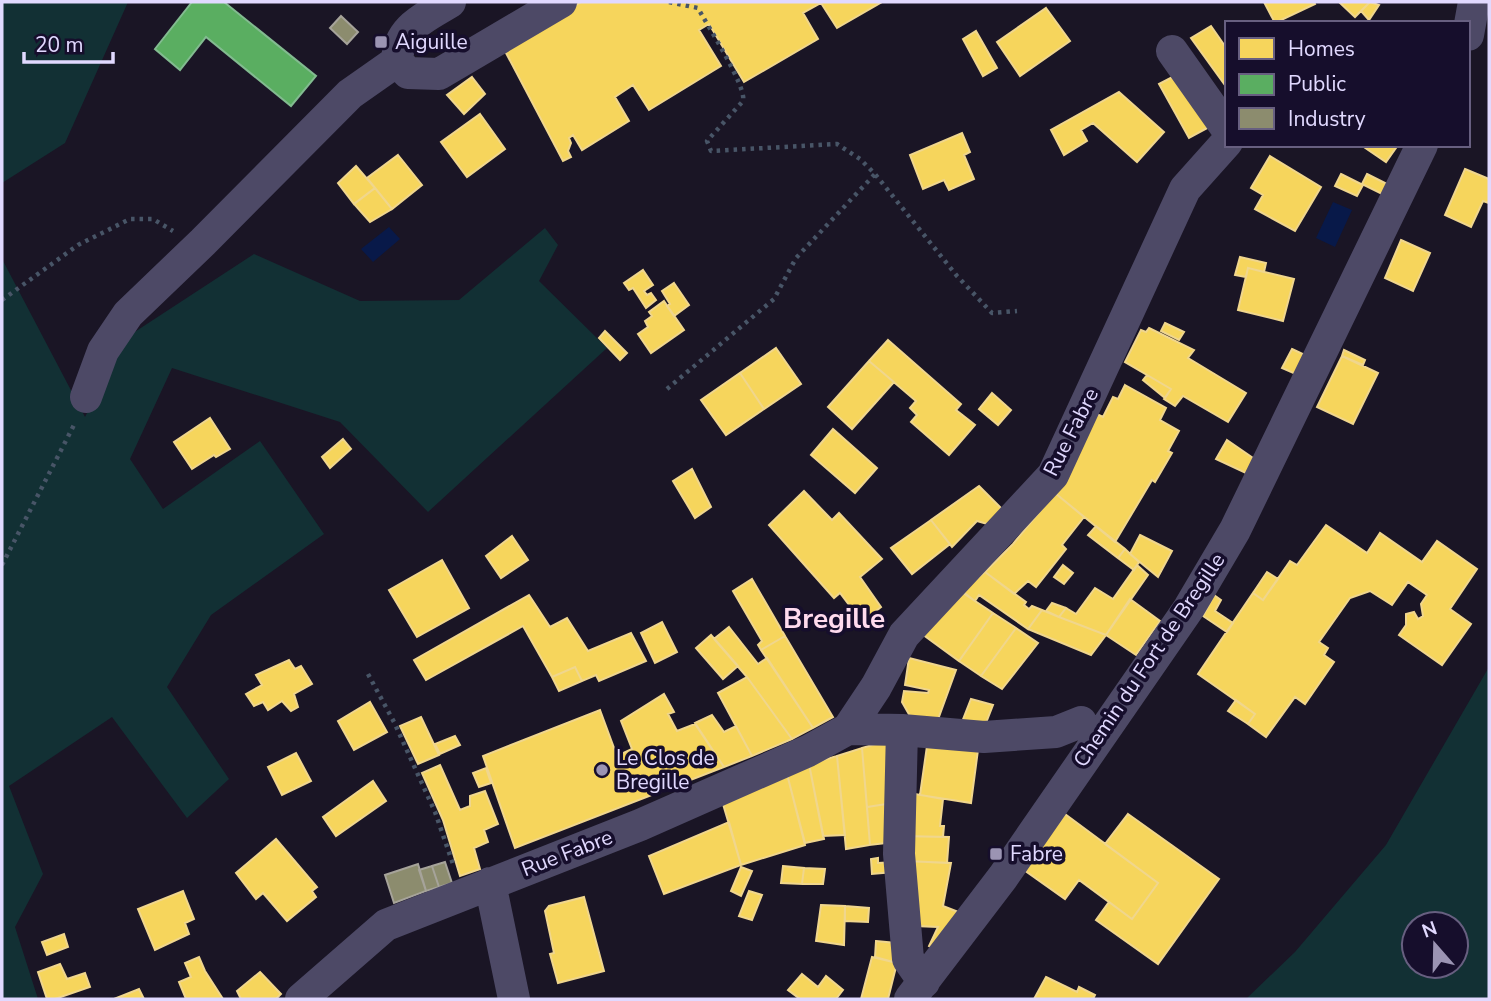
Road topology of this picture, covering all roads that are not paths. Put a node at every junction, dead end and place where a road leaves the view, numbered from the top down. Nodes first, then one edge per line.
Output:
1 (450, 2) edge
2 (561, 2) edge
3 (1474, 2) edge
4 (1470, 24) edge
5 (1172, 51) dead end
6 (397, 61) junction
7 (1225, 126) edge
8 (1225, 144) edge
9 (1421, 147) edge
10 (86, 397) road end
11 (1081, 722) dead end
12 (848, 729) junction
13 (902, 730) junction
14 (476, 889) junction
15 (917, 990) edge
16 (301, 999) edge
17 (514, 999) edge

1 - 6 street
2 - 6 street
3 - 4 street
5 - 7 street
6 - 10 street
8 - 12 street, Rue Fabre
9 - 15 street, Chemin du Fort de Bregille
11 - 13 street, Rue Fabre
12 - 13 street, Rue Fabre
12 - 14 street, Rue Fabre
13 - 15 street
14 - 16 street, Rue Fabre
14 - 17 street

